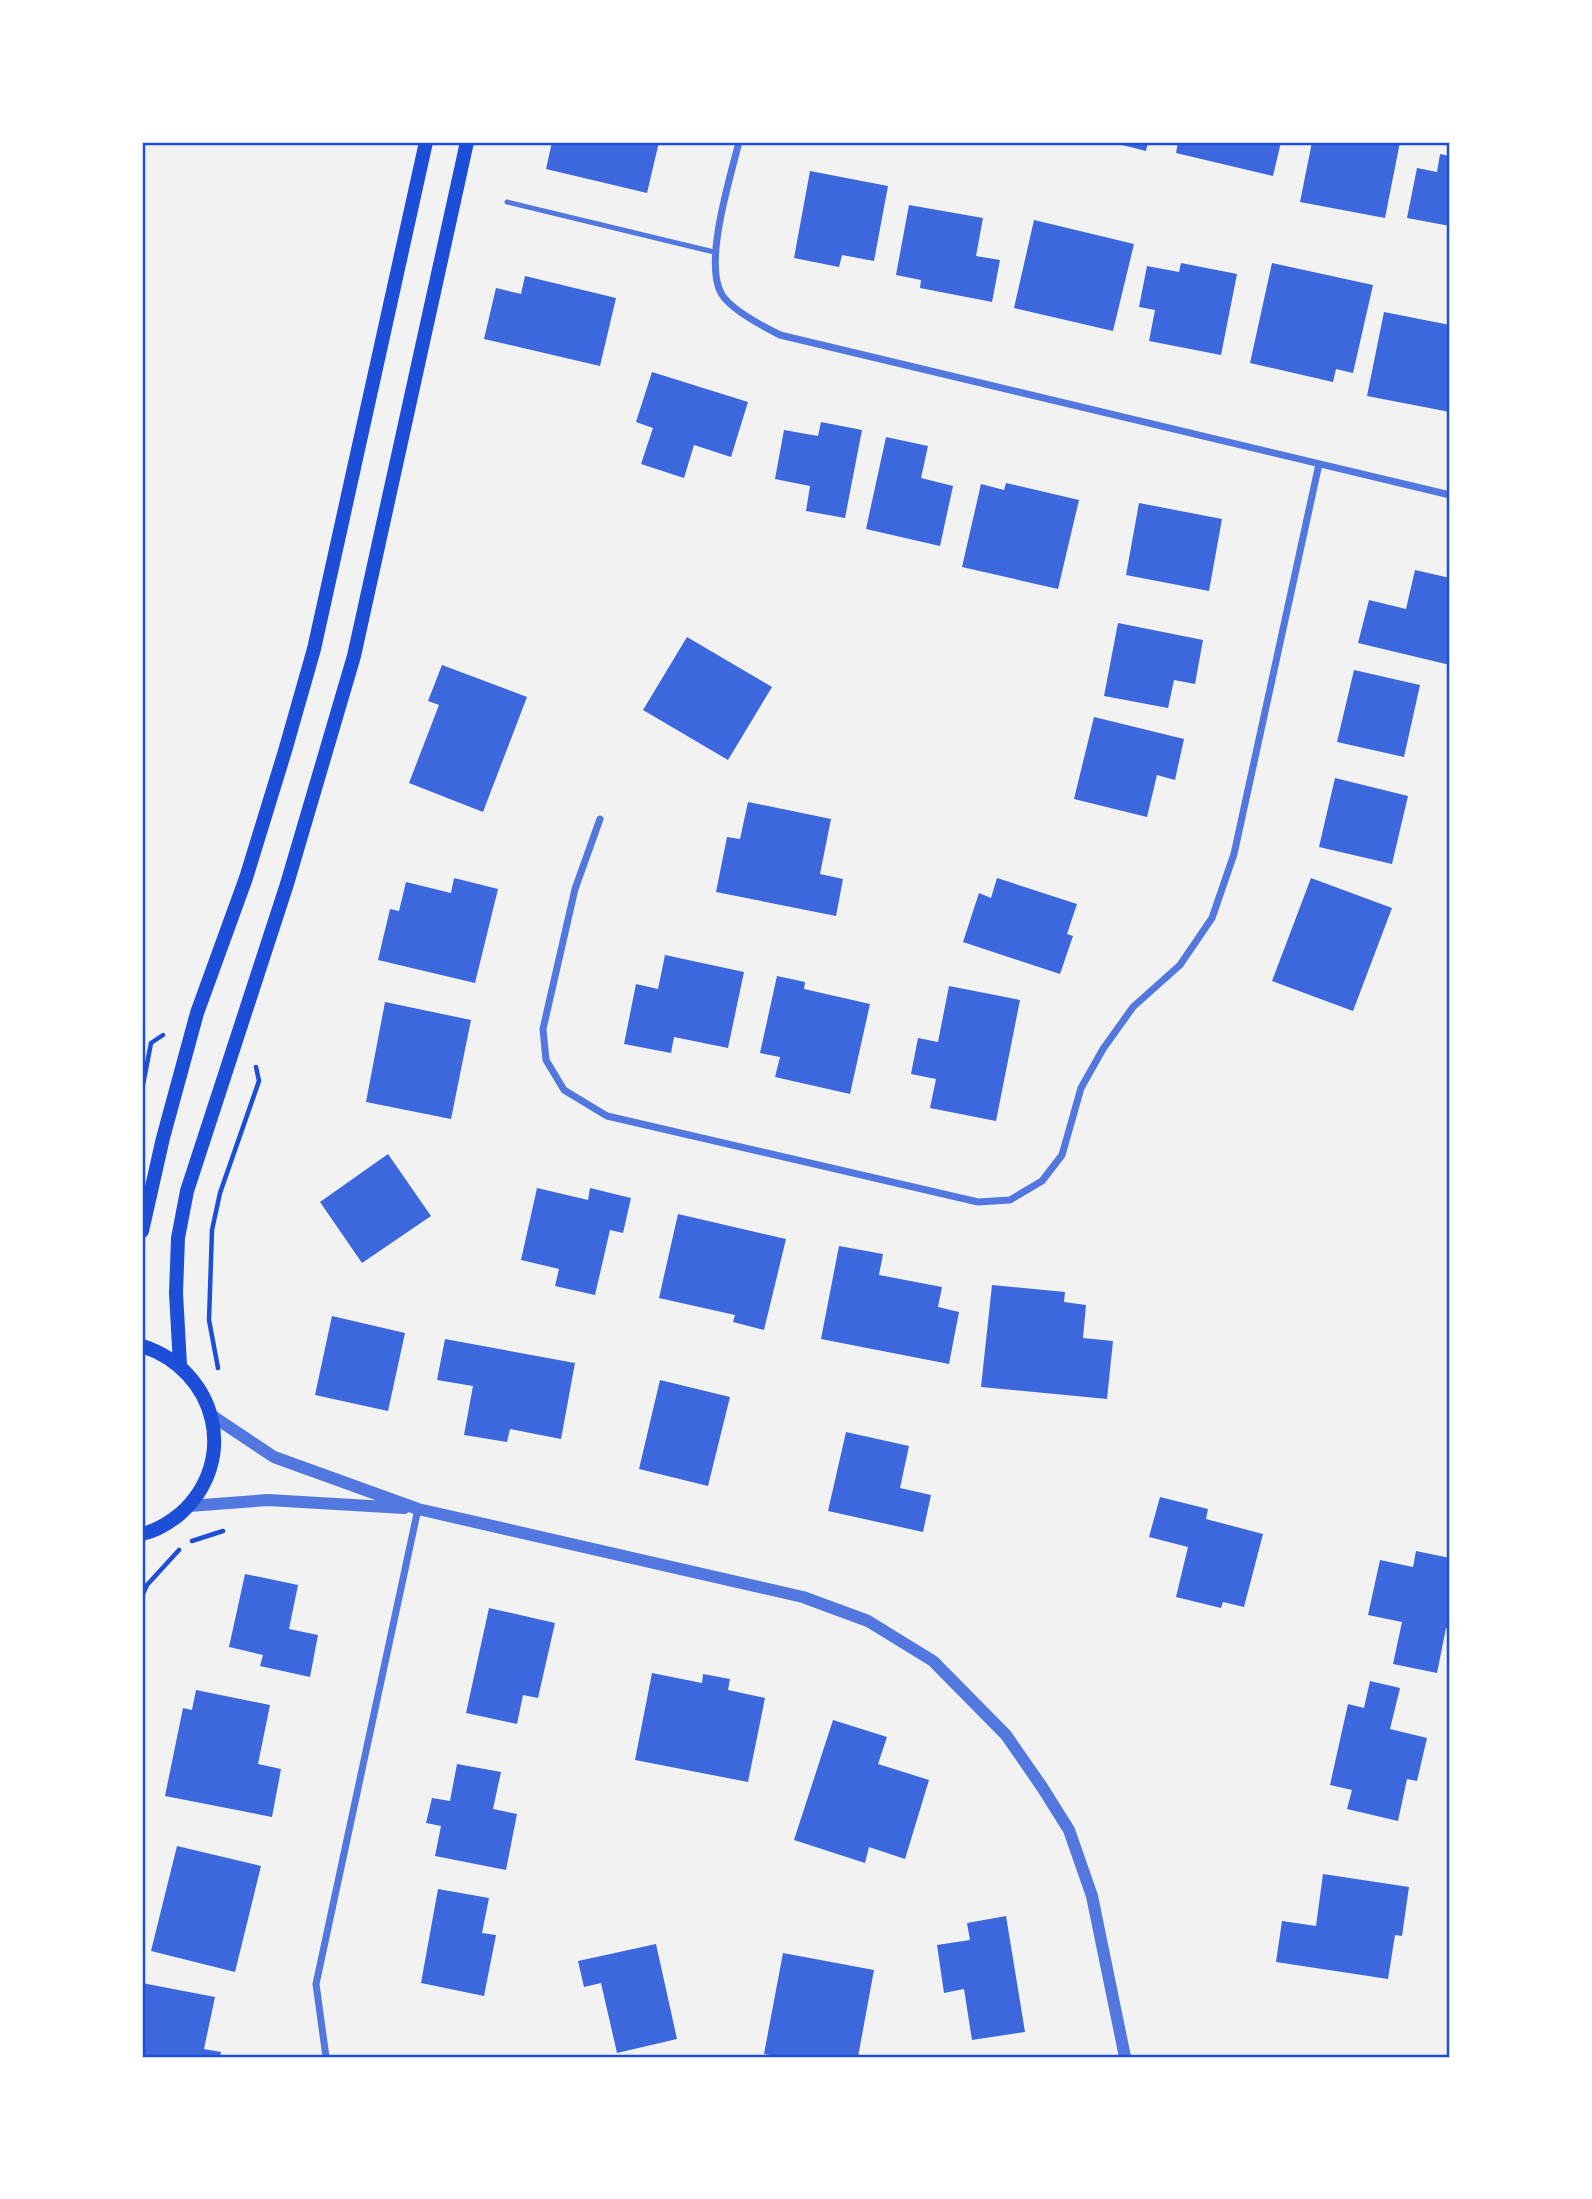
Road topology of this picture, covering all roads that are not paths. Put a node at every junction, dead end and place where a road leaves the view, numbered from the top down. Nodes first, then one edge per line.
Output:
1 (426, 142) edge
2 (467, 142) edge
3 (739, 142) edge
4 (507, 202) dead end
5 (714, 252) junction
6 (1319, 464) junction
7 (1450, 495) edge
8 (600, 819) dead end
9 (142, 1231) edge
10 (142, 1346) edge
11 (180, 1365) junction
12 (211, 1415) junction
13 (189, 1506) junction
14 (418, 1509) junction
15 (144, 1535) edge
16 (326, 2057) edge
17 (1125, 2057) edge

1 - 9 main road
2 - 11 main road
3 - 5 street
4 - 5 lane
5 - 6 street
6 - 7 street
6 - 8 street
10 - 11 main road
11 - 12 main road
12 - 13 main road
12 - 14 street
13 - 14 street
13 - 15 main road
14 - 16 street
14 - 17 street

